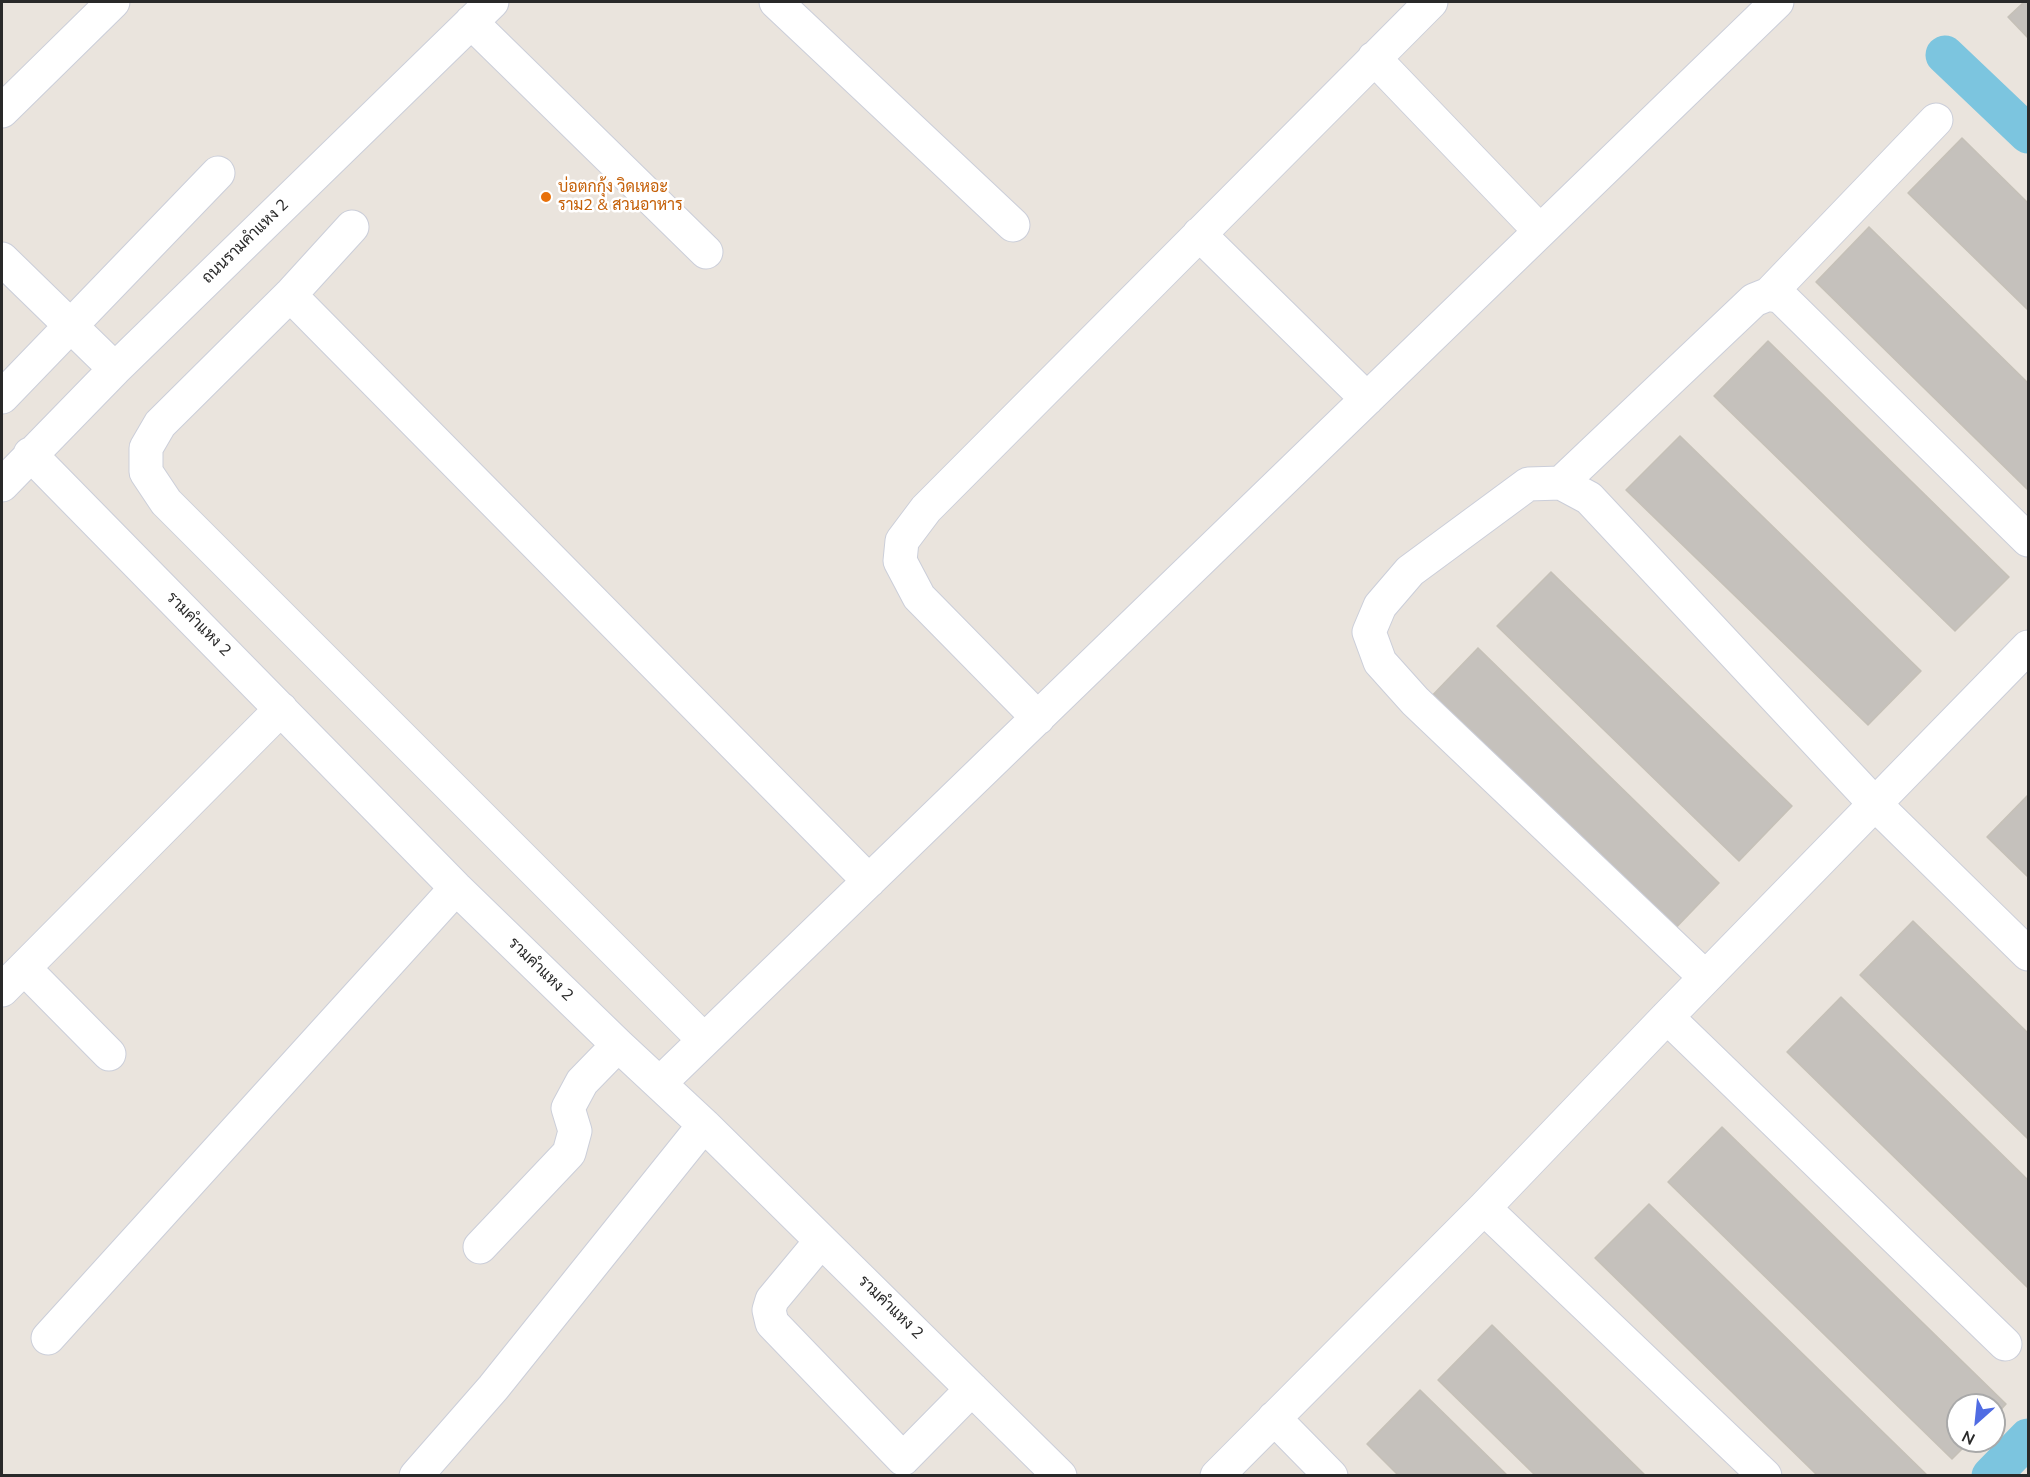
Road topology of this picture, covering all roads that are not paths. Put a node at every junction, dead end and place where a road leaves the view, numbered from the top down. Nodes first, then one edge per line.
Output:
1 (113, 2) edge
2 (776, 2) edge
3 (1431, 2) edge
4 (1777, 2) edge
5 (482, 12) edge
6 (1374, 58) junction
7 (2, 111) edge
8 (1936, 120) dead end
9 (218, 173) dead end
10 (1013, 225) dead end
11 (352, 227) dead end
12 (1540, 231) junction
13 (1199, 234) junction
14 (706, 252) dead end
15 (2, 259) edge
16 (1769, 294) junction
17 (290, 295) junction
18 (72, 326) junction
19 (115, 369) junction
20 (2, 397) edge
21 (1367, 399) junction
22 (30, 454) junction
23 (1561, 483) junction
24 (2, 485) edge
25 (2028, 540) edge
26 (2028, 647) edge
27 (281, 709) junction
28 (1038, 718) junction
29 (1875, 804) junction
30 (869, 881) junction
31 (456, 888) junction
32 (2028, 954) edge
33 (24, 968) junction
34 (1705, 977) junction
35 (2, 990) edge
36 (1667, 1017) junction
37 (704, 1040) junction
38 (618, 1045) junction
39 (110, 1054) dead end
40 (660, 1083) junction
41 (704, 1125) junction
42 (1484, 1208) junction
43 (821, 1241) junction
44 (480, 1247) dead end
45 (48, 1338) dead end
46 (2005, 1344) dead end
47 (972, 1389) junction
48 (1274, 1418) junction
49 (904, 1470) edge
50 (416, 1476) edge
51 (1060, 1476) edge
52 (1217, 1476) edge
53 (1331, 1476) edge
54 (1765, 1476) edge

1 - 7 street
2 - 10 street
3 - 6 street
4 - 12 street
5 - 14 street
5 - 19 street, ถนนรามคำแหง 2
6 - 12 street
6 - 13 street
8 - 16 street
9 - 18 street
11 - 17 street
12 - 21 street
13 - 21 street
13 - 28 street
15 - 18 street
16 - 23 street
16 - 25 street
17 - 30 street
17 - 37 street
18 - 19 street
18 - 20 street
19 - 22 street, ถนนรามคำแหง 2
21 - 28 street
22 - 24 street, ถนนรามคำแหง 2
22 - 27 street, รามคำแหง 2
23 - 29 street
23 - 34 street
26 - 29 street
27 - 31 street, รามคำแหง 2
27 - 33 street
28 - 30 street
29 - 32 street
29 - 34 street
30 - 37 street
31 - 38 street, รามคำแหง 2
31 - 45 street
33 - 35 street
33 - 39 street
34 - 36 street
36 - 42 street
36 - 46 street
37 - 40 street
38 - 40 street, รามคำแหง 2
38 - 44 street
40 - 41 street, รามคำแหง 2
41 - 43 street, รามคำแหง 2
41 - 50 street
42 - 48 street
42 - 54 street
43 - 47 street, รามคำแหง 2
43 - 49 street
47 - 49 street
47 - 51 street, รามคำแหง 2
48 - 52 street
48 - 53 street

